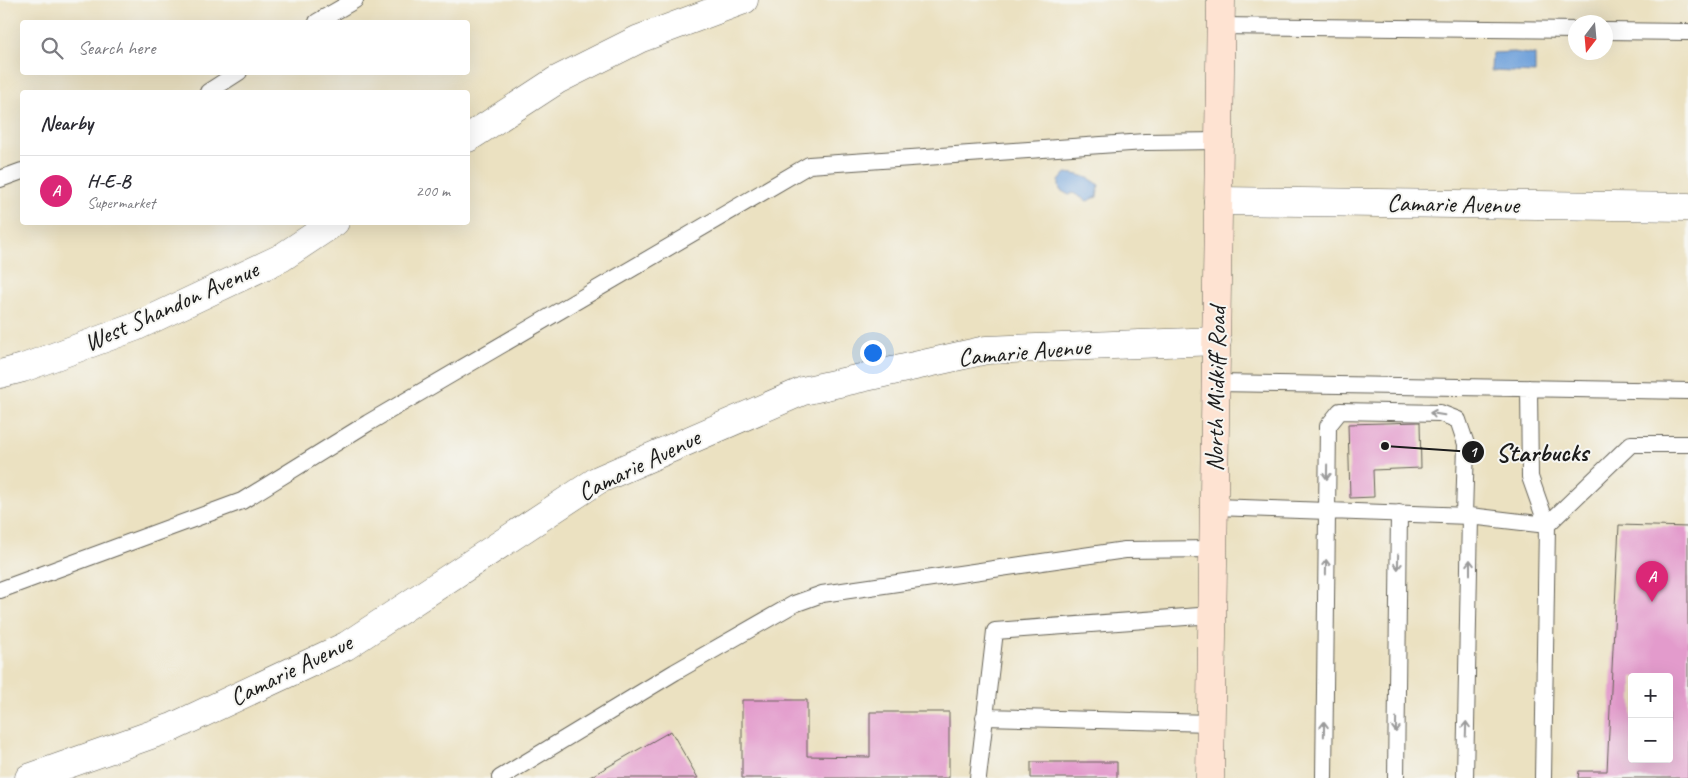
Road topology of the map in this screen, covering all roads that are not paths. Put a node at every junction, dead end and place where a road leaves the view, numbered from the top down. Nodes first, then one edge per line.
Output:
1 (355, 0) edge
2 (744, 0) edge
3 (1221, 13) edge
4 (320, 20) edge
5 (1568, 30) edge
6 (1613, 31) edge
7 (1688, 32) edge
8 (234, 75) edge
9 (211, 90) edge
10 (470, 137) edge
11 (1218, 141) junction
12 (20, 172) edge
13 (0, 178) edge
14 (1218, 202) junction
15 (1688, 207) edge
16 (330, 225) edge
17 (1217, 341) junction
18 (0, 374) edge
19 (1216, 383) junction
20 (1529, 388) junction
21 (1688, 391) edge
22 (1688, 444) edge
23 (1214, 508) junction
24 (1327, 511) junction
25 (1399, 513) junction
26 (1467, 516) junction
27 (1548, 525) junction
28 (1214, 549) junction
29 (0, 590) edge
30 (1213, 615) junction
31 (984, 717) junction
32 (1211, 723) junction
33 (29, 778) edge
34 (500, 778) edge
35 (978, 778) edge
36 (1210, 778) edge
37 (1324, 778) edge
38 (1396, 778) edge
39 (1465, 778) edge
40 (1543, 778) edge

1 - 4 lane
2 - 10 street
3 - 5 lane
3 - 11 main road, North Midkiff Road
6 - 7 lane
8 - 9 lane
11 - 14 main road, North Midkiff Road
11 - 29 lane
12 - 13 lane
14 - 15 street, Camarie Avenue
14 - 17 main road, North Midkiff Road
16 - 18 street, West Shandon Avenue
17 - 19 main road, North Midkiff Road
17 - 33 street, Camarie Avenue
19 - 20 lane
19 - 23 main road, North Midkiff Road
20 - 21 lane
20 - 27 lane
22 - 27 lane
23 - 24 lane
23 - 28 main road, North Midkiff Road
24 - 25 lane
26 -> 24 lane
37 -> 24 lane
25 - 26 lane
25 -> 38 lane
26 - 27 lane
39 -> 26 lane
27 - 40 lane
28 - 30 main road, North Midkiff Road
28 - 34 lane
30 - 31 lane
30 - 32 main road, North Midkiff Road
31 - 32 lane
31 - 35 lane
32 - 36 main road, North Midkiff Road

